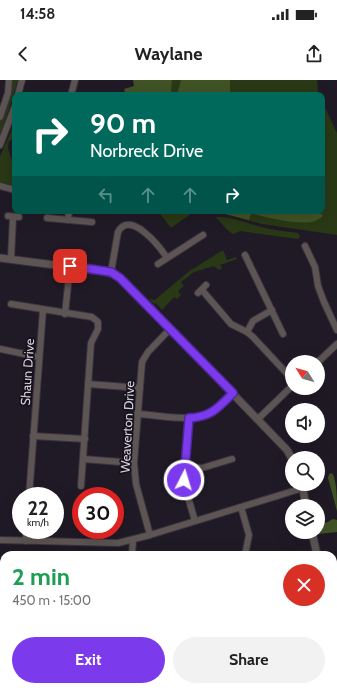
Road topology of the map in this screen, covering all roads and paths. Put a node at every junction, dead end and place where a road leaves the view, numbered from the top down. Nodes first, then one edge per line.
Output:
1 (9, 80) edge
2 (22, 80) edge
3 (75, 80) edge
4 (19, 92) edge
5 (72, 92) edge
6 (0, 117) edge
7 (12, 120) edge
8 (0, 145) edge
9 (0, 186) edge
10 (12, 189) edge
11 (69, 214) edge
12 (13, 217) dead end
13 (50, 220) dead end
14 (68, 220) junction
15 (92, 223) dead end
16 (203, 235) dead end
17 (305, 246) dead end
18 (244, 255) dead end
19 (0, 258) edge
20 (167, 258) junction
21 (11, 259) junction
22 (311, 259) junction
23 (304, 262) dead end
24 (158, 264) dead end
25 (70, 266) junction
26 (111, 272) junction
27 (202, 289) dead end
28 (11, 304) dead end
29 (43, 310) junction
30 (272, 310) junction
31 (65, 314) junction
32 (170, 329) junction
33 (337, 330) edge
34 (247, 332) junction
35 (283, 334) dead end
36 (337, 344) edge
37 (0, 349) edge
38 (325, 355) edge
39 (39, 357) junction
40 (285, 373) edge
41 (88, 384) junction
42 (140, 388) junction
43 (233, 393) junction
44 (285, 393) edge
45 (138, 414) junction
46 (189, 418) junction
47 (258, 419) junction
48 (33, 436) junction
49 (85, 439) junction
50 (288, 451) edge
51 (223, 454) dead end
52 (83, 459) junction
53 (232, 459) dead end
54 (225, 461) junction
55 (134, 463) junction
56 (185, 466) junction
57 (81, 485) dead end
58 (30, 487) edge
59 (287, 491) edge
60 (241, 507) junction
61 (195, 521) junction
62 (150, 535) junction
63 (314, 539) edge
64 (0, 540) edge
65 (133, 540) junction
66 (26, 541) joint
67 (132, 551) edge
68 (246, 551) edge
69 (316, 551) edge

1 - 6 street
2 - 4 street
3 - 5 street
7 - 8 street
9 - 10 street
11 - 14 street
12 - 21 street
13 - 14 street
14 - 15 street
16 - 20 street
17 - 22 street
18 - 30 street
19 - 21 street
20 - 24 street
20 - 26 street
21 - 25 street
22 - 23 street
22 - 33 street
25 - 26 street
25 - 31 street
26 - 32 street
27 - 34 street
28 - 29 street
29 - 31 street
29 - 39 street, Shaun Drive
30 - 34 street
30 - 35 street
31 - 41 street
32 - 42 street, Weaverton Drive
32 - 43 street
34 - 40 street
36 - 38 street
37 - 39 street
39 - 48 street, Shaun Drive
41 - 42 street
41 - 49 street
42 - 45 street, Weaverton Drive
43 - 46 street
43 - 47 street
44 - 47 street
45 - 46 street
45 - 55 street, Weaverton Drive
46 - 56 street
47 - 50 street
48 - 49 street
48 - 58 street, Shaun Drive
49 - 52 street
51 - 54 street
52 - 55 street
52 - 57 street
53 - 54 street
54 - 56 street
55 - 62 street, Weaverton Drive
56 - 61 street
59 - 60 street
60 - 61 street
60 - 68 street
61 - 62 street
62 - 65 street
63 - 69 street
64 - 66 street
65 - 66 street
65 - 67 street

